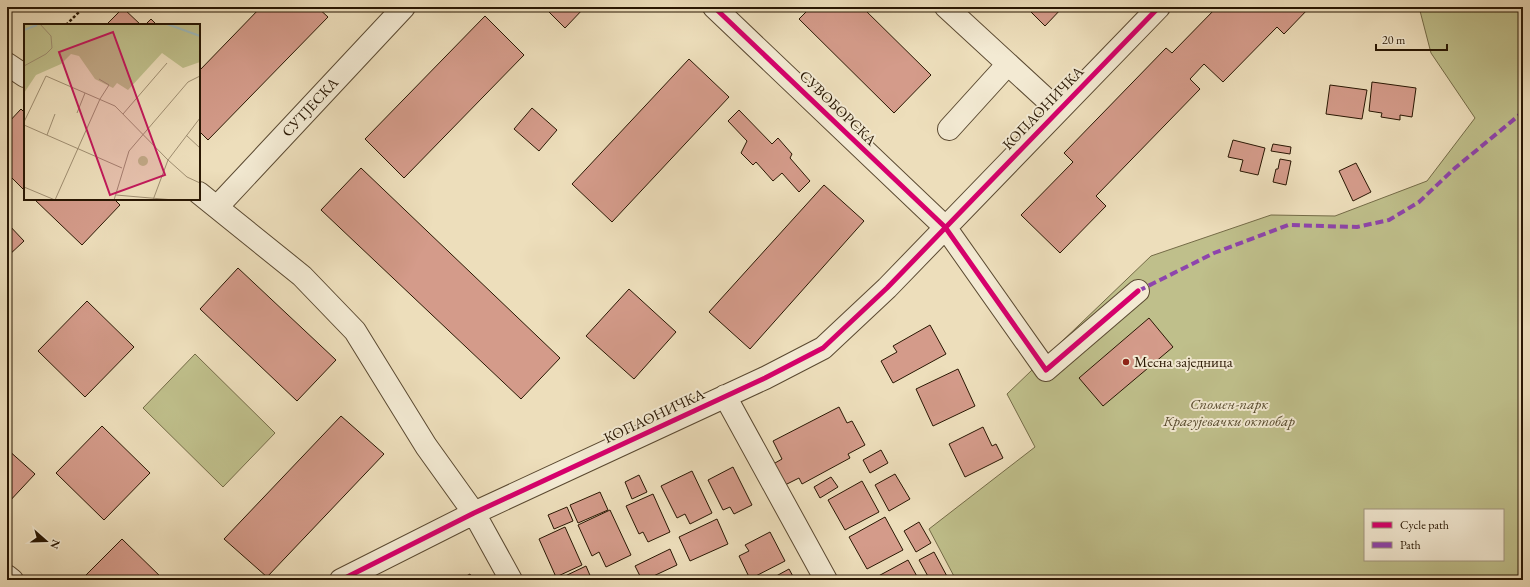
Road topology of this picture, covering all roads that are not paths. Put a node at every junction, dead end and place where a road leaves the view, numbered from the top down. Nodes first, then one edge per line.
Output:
1 (404, 7) edge
2 (714, 7) edge
3 (946, 7) edge
4 (1159, 7) edge
5 (7, 64) edge
6 (1008, 64) junction
7 (24, 75) edge
8 (1058, 110) junction
9 (949, 129) dead end
10 (200, 194) edge
11 (217, 207) junction
12 (945, 227) junction
13 (1138, 291) dead end
14 (725, 396) junction
15 (474, 513) junction
16 (7, 576) edge
17 (12, 580) edge
18 (341, 580) edge
19 (511, 580) edge
20 (826, 580) edge

1 - 11 street, СУТЈЕСКА
2 - 12 street, СУВОБОРСКА
3 - 6 street
4 - 8 street, КОПАОНИЧКА
5 - 7 street
6 - 8 street
6 - 9 street
8 - 12 street, КОПАОНИЧКА
10 - 11 street
11 - 15 street
12 - 13 street
12 - 14 street, КОПАОНИЧКА
14 - 15 street, КОПАОНИЧКА
14 - 20 street
15 - 18 street, КОПАОНИЧКА
15 - 19 street
16 - 17 street

